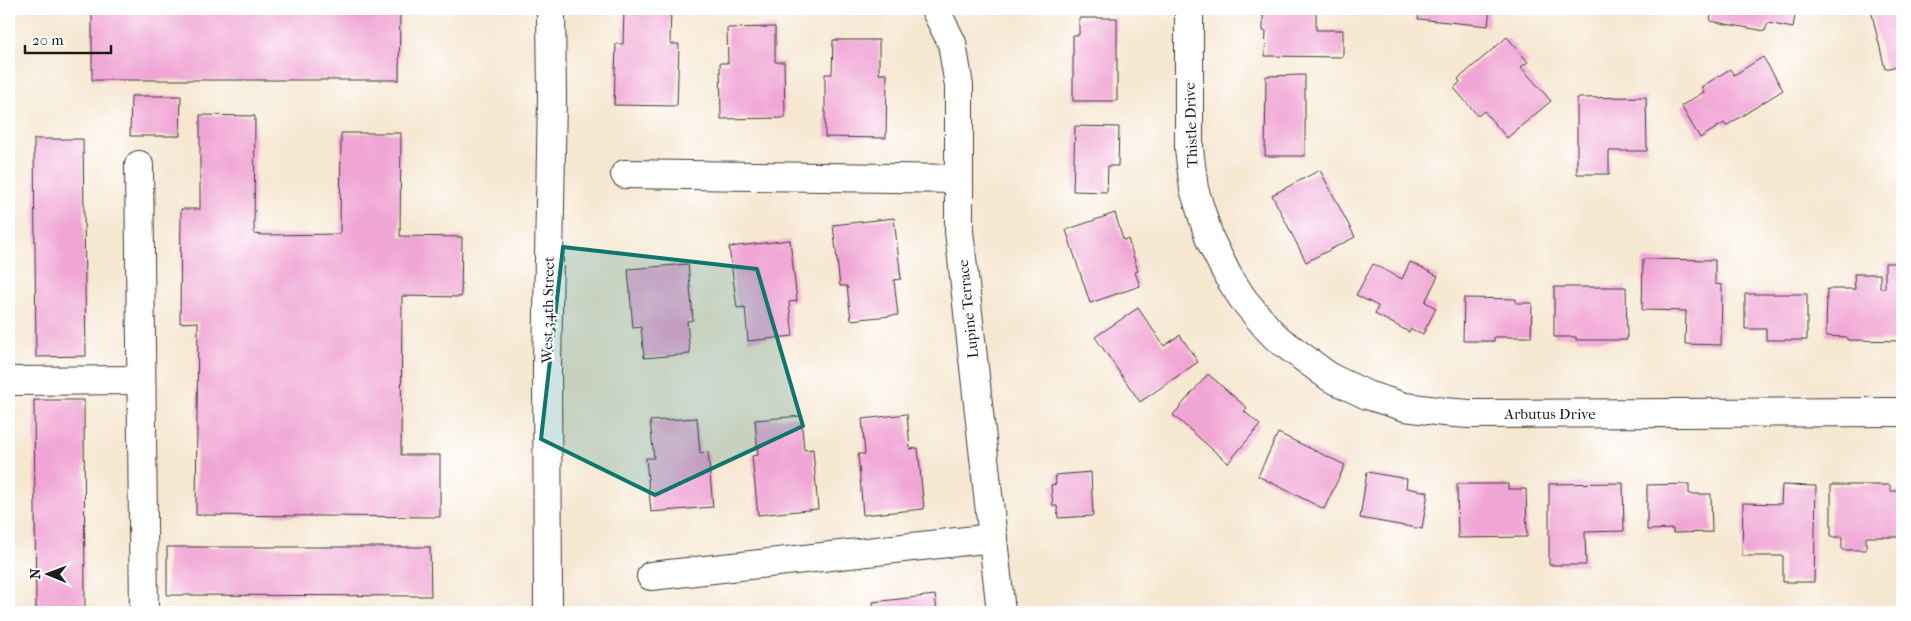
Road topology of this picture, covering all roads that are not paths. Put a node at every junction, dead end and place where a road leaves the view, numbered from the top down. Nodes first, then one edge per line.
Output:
1 (551, 9) edge
2 (935, 9) edge
3 (1189, 9) edge
4 (139, 165) dead end
5 (625, 174) dead end
6 (959, 179) junction
7 (1239, 291) joint
8 (142, 380) junction
9 (9, 381) edge
10 (1902, 412) edge
11 (993, 538) junction
12 (651, 576) dead end
13 (144, 612) edge
14 (548, 612) edge
15 (1000, 612) edge

1 - 14 street, West 34th Street
2 - 6 street, Lupine Terrace
3 - 7 street, Thistle Drive
4 - 8 street
5 - 6 street
6 - 11 street, Lupine Terrace
7 - 10 street, Arbutus Drive
8 - 9 street
8 - 13 street
11 - 12 street
11 - 15 street, Lupine Terrace

